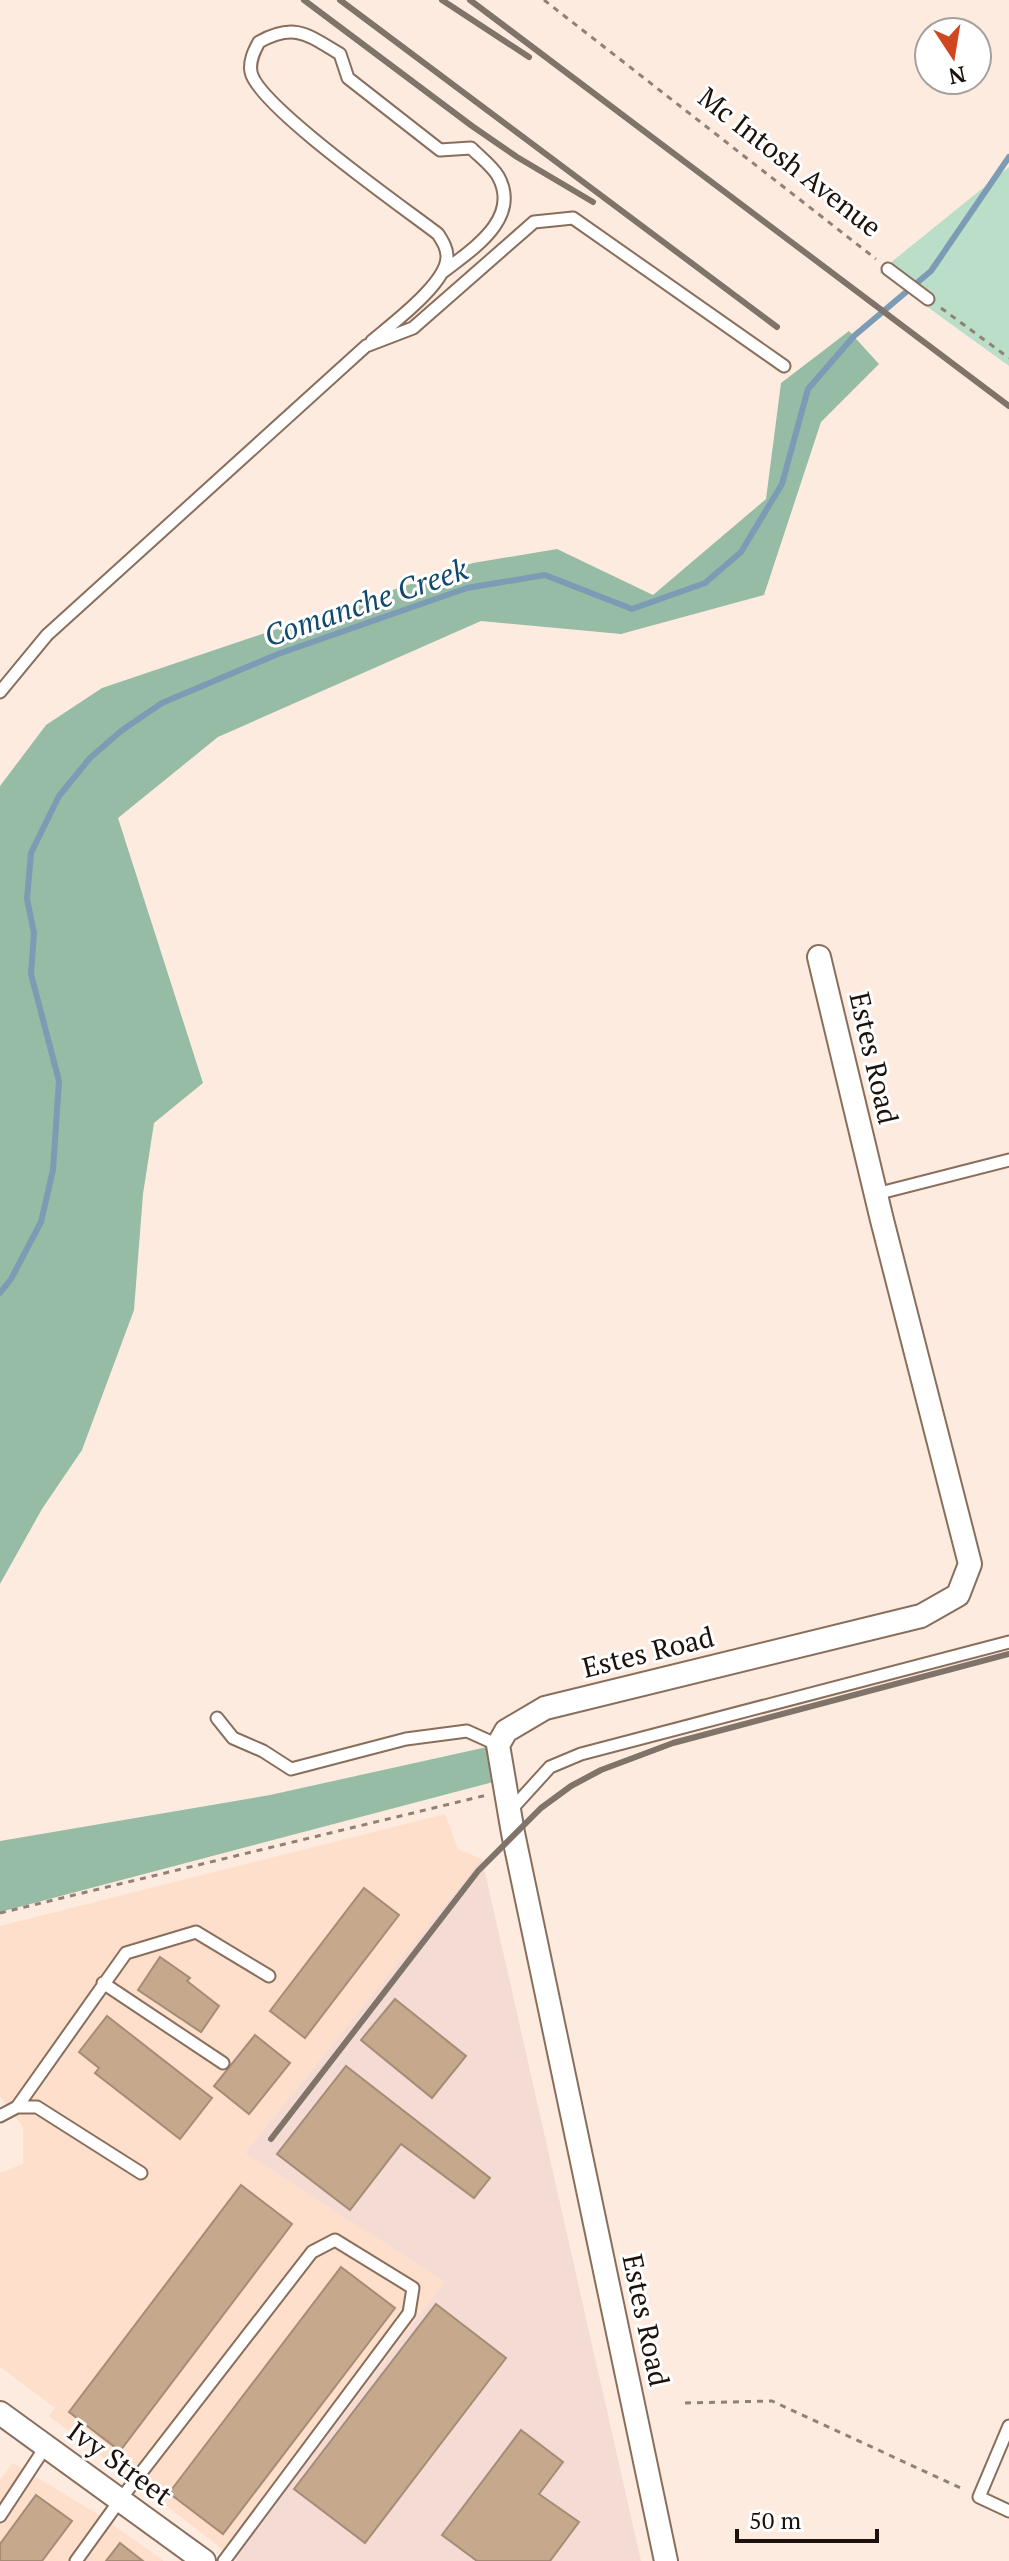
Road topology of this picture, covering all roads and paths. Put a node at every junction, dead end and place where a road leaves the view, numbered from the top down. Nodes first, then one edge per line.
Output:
1 (544, 0) edge
2 (888, 269) joint
3 (443, 272) junction
4 (928, 299) joint
5 (366, 346) junction
6 (1009, 358) edge
7 (784, 366) dead end
8 (0, 692) edge
9 (819, 957) dead end
10 (1009, 1160) edge
11 (876, 1194) junction
12 (1009, 1642) edge
13 (217, 1718) dead end
14 (498, 1745) junction
15 (508, 1801) junction
16 (0, 1913) edge
17 (269, 1976) dead end
18 (103, 1983) junction
19 (223, 2063) dead end
20 (17, 2107) junction
21 (0, 2116) edge
22 (141, 2173) dead end
23 (685, 2403) dead end
24 (3, 2421) edge
25 (1009, 2426) edge
26 (46, 2446) junction
27 (979, 2497) junction
28 (120, 2500) junction
29 (1009, 2511) edge
30 (0, 2516) edge
31 (76, 2561) edge
32 (204, 2561) edge
33 (224, 2561) edge
34 (666, 2561) edge

1 - 2 path, Mc Intosh Avenue
2 - 4 lane, Mc Intosh Avenue
3 - 3 lane
3 - 5 lane
4 - 6 path
5 - 7 lane
5 - 8 lane
9 - 11 street, Estes Road
10 - 11 lane
11 - 14 street, Estes Road
12 - 15 lane
13 - 14 lane
14 - 15 street, Estes Road
15 - 16 path
15 - 34 street, Estes Road
17 - 18 lane
18 - 19 lane
18 - 20 lane
20 - 21 lane
20 - 22 lane
23 - 27 path
24 - 26 street, Ivy Street
25 - 27 lane
26 - 28 street, Ivy Street
26 - 30 lane
27 - 29 lane
28 - 31 lane
28 - 32 street, Ivy Street
28 - 33 lane

